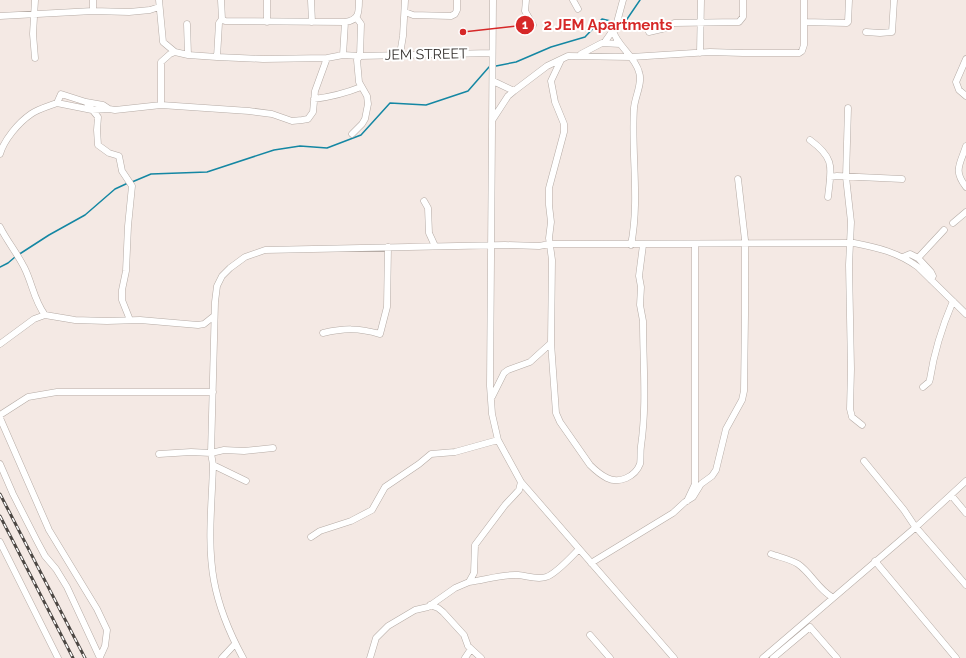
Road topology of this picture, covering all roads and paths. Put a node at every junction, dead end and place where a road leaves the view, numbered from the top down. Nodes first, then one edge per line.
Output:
1 (35, 0) edge
2 (94, 0) edge
3 (158, 0) edge
4 (221, 0) edge
5 (267, 0) edge
6 (311, 0) edge
7 (359, 0) edge
8 (405, 0) edge
9 (457, 0) edge
10 (493, 0) edge
11 (526, 0) edge
12 (573, 0) edge
13 (623, 0) edge
14 (701, 0) edge
15 (743, 0) edge
16 (804, 0) edge
17 (849, 0) edge
18 (894, 0) edge
19 (159, 7) junction
20 (578, 9) dead end
21 (94, 12) junction
22 (405, 12) junction
23 (35, 14) junction
24 (0, 16) edge
25 (356, 17) junction
26 (222, 19) junction
27 (267, 22) junction
28 (312, 22) junction
29 (345, 22) junction
30 (804, 22) junction
31 (700, 23) junction
32 (187, 24) dead end
33 (533, 25) dead end
34 (613, 31) junction
35 (649, 32) dead end
36 (866, 32) dead end
37 (604, 43) junction
38 (620, 44) junction
39 (175, 52) junction
40 (700, 52) junction
41 (492, 53) junction
42 (400, 54) junction
43 (188, 55) junction
44 (343, 55) junction
45 (580, 55) junction
46 (360, 56) junction
47 (631, 56) junction
48 (217, 57) junction
49 (35, 58) dead end
50 (327, 58) junction
51 (966, 59) edge
52 (561, 60) junction
53 (493, 81) junction
54 (361, 87) junction
55 (514, 91) junction
56 (965, 95) edge
57 (314, 99) junction
58 (86, 102) junction
59 (57, 103) junction
60 (161, 105) junction
61 (848, 108) dead end
62 (109, 109) junction
63 (92, 110) junction
64 (492, 121) junction
65 (352, 134) dead end
66 (810, 140) dead end
67 (2, 145) edge
68 (966, 146) edge
69 (0, 154) edge
70 (830, 177) junction
71 (846, 177) junction
72 (738, 179) dead end
73 (902, 179) dead end
74 (966, 187) edge
75 (828, 197) dead end
76 (424, 201) dead end
77 (966, 212) edge
78 (953, 223) dead end
79 (0, 227) edge
80 (944, 230) dead end
81 (850, 243) junction
82 (550, 244) junction
83 (632, 244) junction
84 (695, 244) junction
85 (744, 244) junction
86 (491, 245) junction
87 (642, 245) junction
88 (435, 246) junction
89 (388, 247) junction
90 (903, 257) junction
91 (918, 258) junction
92 (931, 280) junction
93 (953, 301) junction
94 (966, 314) edge
95 (45, 315) junction
96 (214, 316) junction
97 (130, 320) junction
98 (322, 333) dead end
99 (551, 342) junction
100 (0, 344) edge
101 (923, 387) dead end
102 (213, 392) junction
103 (491, 399) junction
104 (0, 417) edge
105 (862, 425) dead end
106 (498, 440) junction
107 (273, 448) dead end
108 (211, 453) junction
109 (158, 454) dead end
110 (864, 461) dead end
111 (0, 464) edge
112 (213, 465) junction
113 (246, 481) dead end
114 (966, 481) edge
115 (521, 482) junction
116 (951, 495) junction
117 (687, 501) junction
118 (966, 513) edge
119 (916, 526) junction
120 (311, 537) dead end
121 (0, 542) edge
122 (579, 549) junction
123 (771, 554) dead end
124 (875, 561) junction
125 (591, 563) junction
126 (469, 582) junction
127 (966, 585) edge
128 (832, 597) junction
129 (430, 605) junction
130 (590, 635) dead end
131 (236, 644) junction
132 (471, 649) junction
133 (100, 657) edge
134 (58, 658) edge
135 (222, 658) edge
136 (243, 658) edge
137 (370, 658) edge
138 (465, 658) edge
139 (481, 658) edge
140 (610, 658) edge
141 (674, 658) edge
142 (764, 658) edge
143 (773, 658) edge
144 (837, 658) edge
145 (956, 658) edge

1 - 23 street
2 - 21 street
3 - 19 street
4 - 26 street
5 - 27 street
6 - 28 street
7 - 25 street
8 - 22 street
9 - 22 street
10 - 41 street
11 - 33 street
12 - 20 street
13 - 34 street
14 - 31 street
15 - 31 street
16 - 30 street
17 - 30 street
18 - 36 street
19 - 21 street
19 - 39 street
21 - 23 street
22 - 42 street
23 - 24 street
23 - 49 street
25 - 29 street
25 - 46 street
26 - 27 street
26 - 48 street
27 - 28 street
28 - 29 street
29 - 44 street
30 - 40 street
31 - 35 street
31 - 40 street
32 - 43 street
34 - 37 street
34 - 38 street
37 - 38 street
37 - 45 street
38 - 47 street
39 - 43 street, JEM STREET
39 - 60 street
40 - 47 street
41 - 42 street, JEM STREET
41 - 53 street
42 - 46 street, JEM STREET
43 - 48 street, JEM STREET
44 - 46 street, JEM STREET
44 - 50 street, JEM STREET
45 - 47 street
45 - 52 street
46 - 54 street
47 - 83 street
48 - 50 street, JEM STREET
50 - 57 street
51 - 56 street
52 - 55 street
52 - 82 street
53 - 55 street
53 - 64 street
54 - 57 street
54 - 65 street
55 - 64 street
57 - 60 street
58 - 59 street
58 - 62 street
58 - 63 street
59 - 63 street
59 - 67 street
60 - 62 street
61 - 71 street
62 - 63 street
63 - 97 street
64 - 86 street
66 - 70 street
67 - 69 street
68 - 74 street
70 - 71 street
70 - 75 street
71 - 73 street
71 - 81 street
72 - 85 street
76 - 88 street
77 - 78 street
79 - 95 street
80 - 91 street
81 - 85 street
81 - 90 street
81 - 105 street
82 - 83 street
82 - 86 street
82 - 99 street
83 - 87 street
84 - 85 street
84 - 87 street
84 - 117 street
85 - 117 street
86 - 88 street
86 - 103 street
87 - 99 street
88 - 89 street
89 - 96 street
89 - 98 street
90 - 91 street
90 - 92 street
91 - 92 street
92 - 93 street
93 - 94 street
93 - 101 street
95 - 97 street
95 - 100 street
96 - 97 street
96 - 102 street
99 - 103 street
102 - 104 street
102 - 108 street
103 - 106 street
104 - 133 street
106 - 115 street
106 - 120 street
107 - 108 street
108 - 109 street
108 - 112 street
110 - 119 street
111 - 133 street
112 - 113 street
112 - 131 street
114 - 116 street
115 - 122 street
115 - 126 street
116 - 118 street
116 - 119 street
117 - 125 street
119 - 124 street
119 - 127 street
121 - 134 street
122 - 125 street
122 - 126 street
123 - 128 street
124 - 128 street
124 - 145 street
125 - 141 street
126 - 129 street
128 - 142 street
129 - 132 street
129 - 137 street
130 - 140 street
131 - 135 street
131 - 136 street
132 - 138 street
132 - 139 street
143 - 144 street

